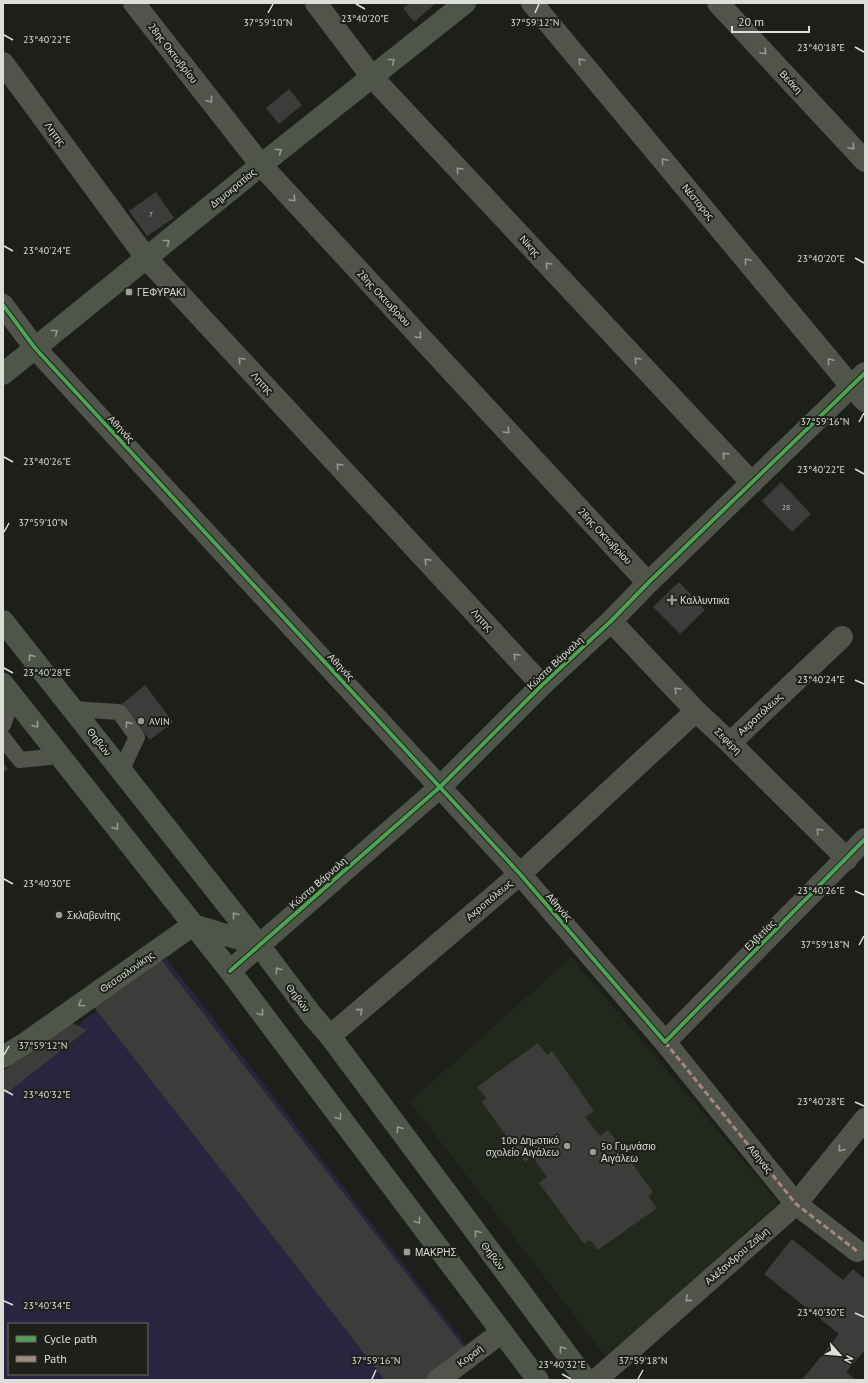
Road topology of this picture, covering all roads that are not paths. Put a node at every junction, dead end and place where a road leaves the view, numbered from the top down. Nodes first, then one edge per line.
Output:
1 (134, 3) edge
2 (316, 3) edge
3 (465, 3) edge
4 (532, 3) edge
5 (718, 3) edge
6 (3, 63) edge
7 (372, 77) junction
8 (865, 161) edge
9 (261, 165) junction
10 (147, 259) junction
11 (3, 305) edge
12 (35, 348) junction
13 (3, 374) edge
14 (860, 387) edge
15 (752, 483) junction
16 (648, 583) junction
17 (3, 621) edge
18 (611, 621) junction
19 (842, 637) dead end
20 (542, 685) junction
21 (8, 690) edge
22 (72, 709) junction
23 (696, 711) junction
24 (3, 725) edge
25 (3, 738) edge
26 (730, 743) junction
27 (60, 756) junction
28 (121, 770) junction
29 (440, 787) junction
30 (865, 839) edge
31 (847, 858) junction
32 (520, 874) junction
33 (193, 925) junction
34 (259, 945) junction
35 (230, 971) junction
36 (330, 1036) junction
37 (665, 1042) junction
38 (3, 1057) edge
39 (865, 1119) edge
40 (796, 1204) junction
41 (857, 1251) dead end
42 (502, 1332) junction
43 (438, 1380) edge
44 (538, 1380) edge
45 (586, 1380) edge
46 (596, 1380) edge

1 -> 9 street, 28ης Οκτωβρίου
2 - 7 street, Νίκης
7 -> 3 main road, Δημοκρατίας
14 -> 4 street, Νέστορος
5 -> 8 street, Βεάκη
6 - 10 street, Λητης
9 -> 7 main road, Δημοκρατίας
15 -> 7 street, Νίκης
10 -> 9 main road, Δημοκρατίας
9 -> 16 street, 28ης Οκτωβρίου
12 -> 10 main road, Δημοκρατίας
20 -> 10 street, Λητης
11 - 12 street, Αθηνάς
12 - 13 main road, Δημοκρατίας
12 - 29 street, Αθηνάς
14 - 15 main road, Κώστα Βάρναλη
15 - 16 main road, Κώστα Βάρναλη
16 - 18 main road, Κώστα Βάρναλη
22 -> 17 main road, Θηβών
18 - 20 main road, Κώστα Βάρναλη
23 -> 18 street, Σεφέρη
19 - 26 street, Ακροπόλεως
20 - 29 main road, Κώστα Βάρναλη
21 - 24 lane
21 -> 27 main road
22 - 28 main road, Θηβών
28 -> 22 lane
23 - 26 street, Σεφέρη
23 - 32 street, Ακροπόλεως
25 - 27 lane
31 -> 26 street, Σεφέρη
27 -> 33 main road
34 -> 28 main road, Θηβών
29 - 32 street, Αθηνάς
29 - 34 main road, Κώστα Βάρναλη
30 - 31 street, Ελβετίας
31 - 37 street, Ελβετίας
36 -> 32 street, Ακροπόλεως
32 - 37 street, Αθηνάς
33 - 34 main road
33 - 35 main road
33 -> 38 main road, Θεσσαλονίκης
34 - 35 main road, Κώστα Βάρναλη
36 -> 34 main road, Θηβών
35 -> 42 main road
45 -> 36 main road, Θηβών
37 - 40 street, Αθηνάς
39 -> 40 street, Αλέξανδρου Ζαΐμη
40 - 41 street, Αθηνάς
40 -> 46 street, Αλέξανδρου Ζαΐμη
42 - 43 street, Κοραή
42 - 44 main road

